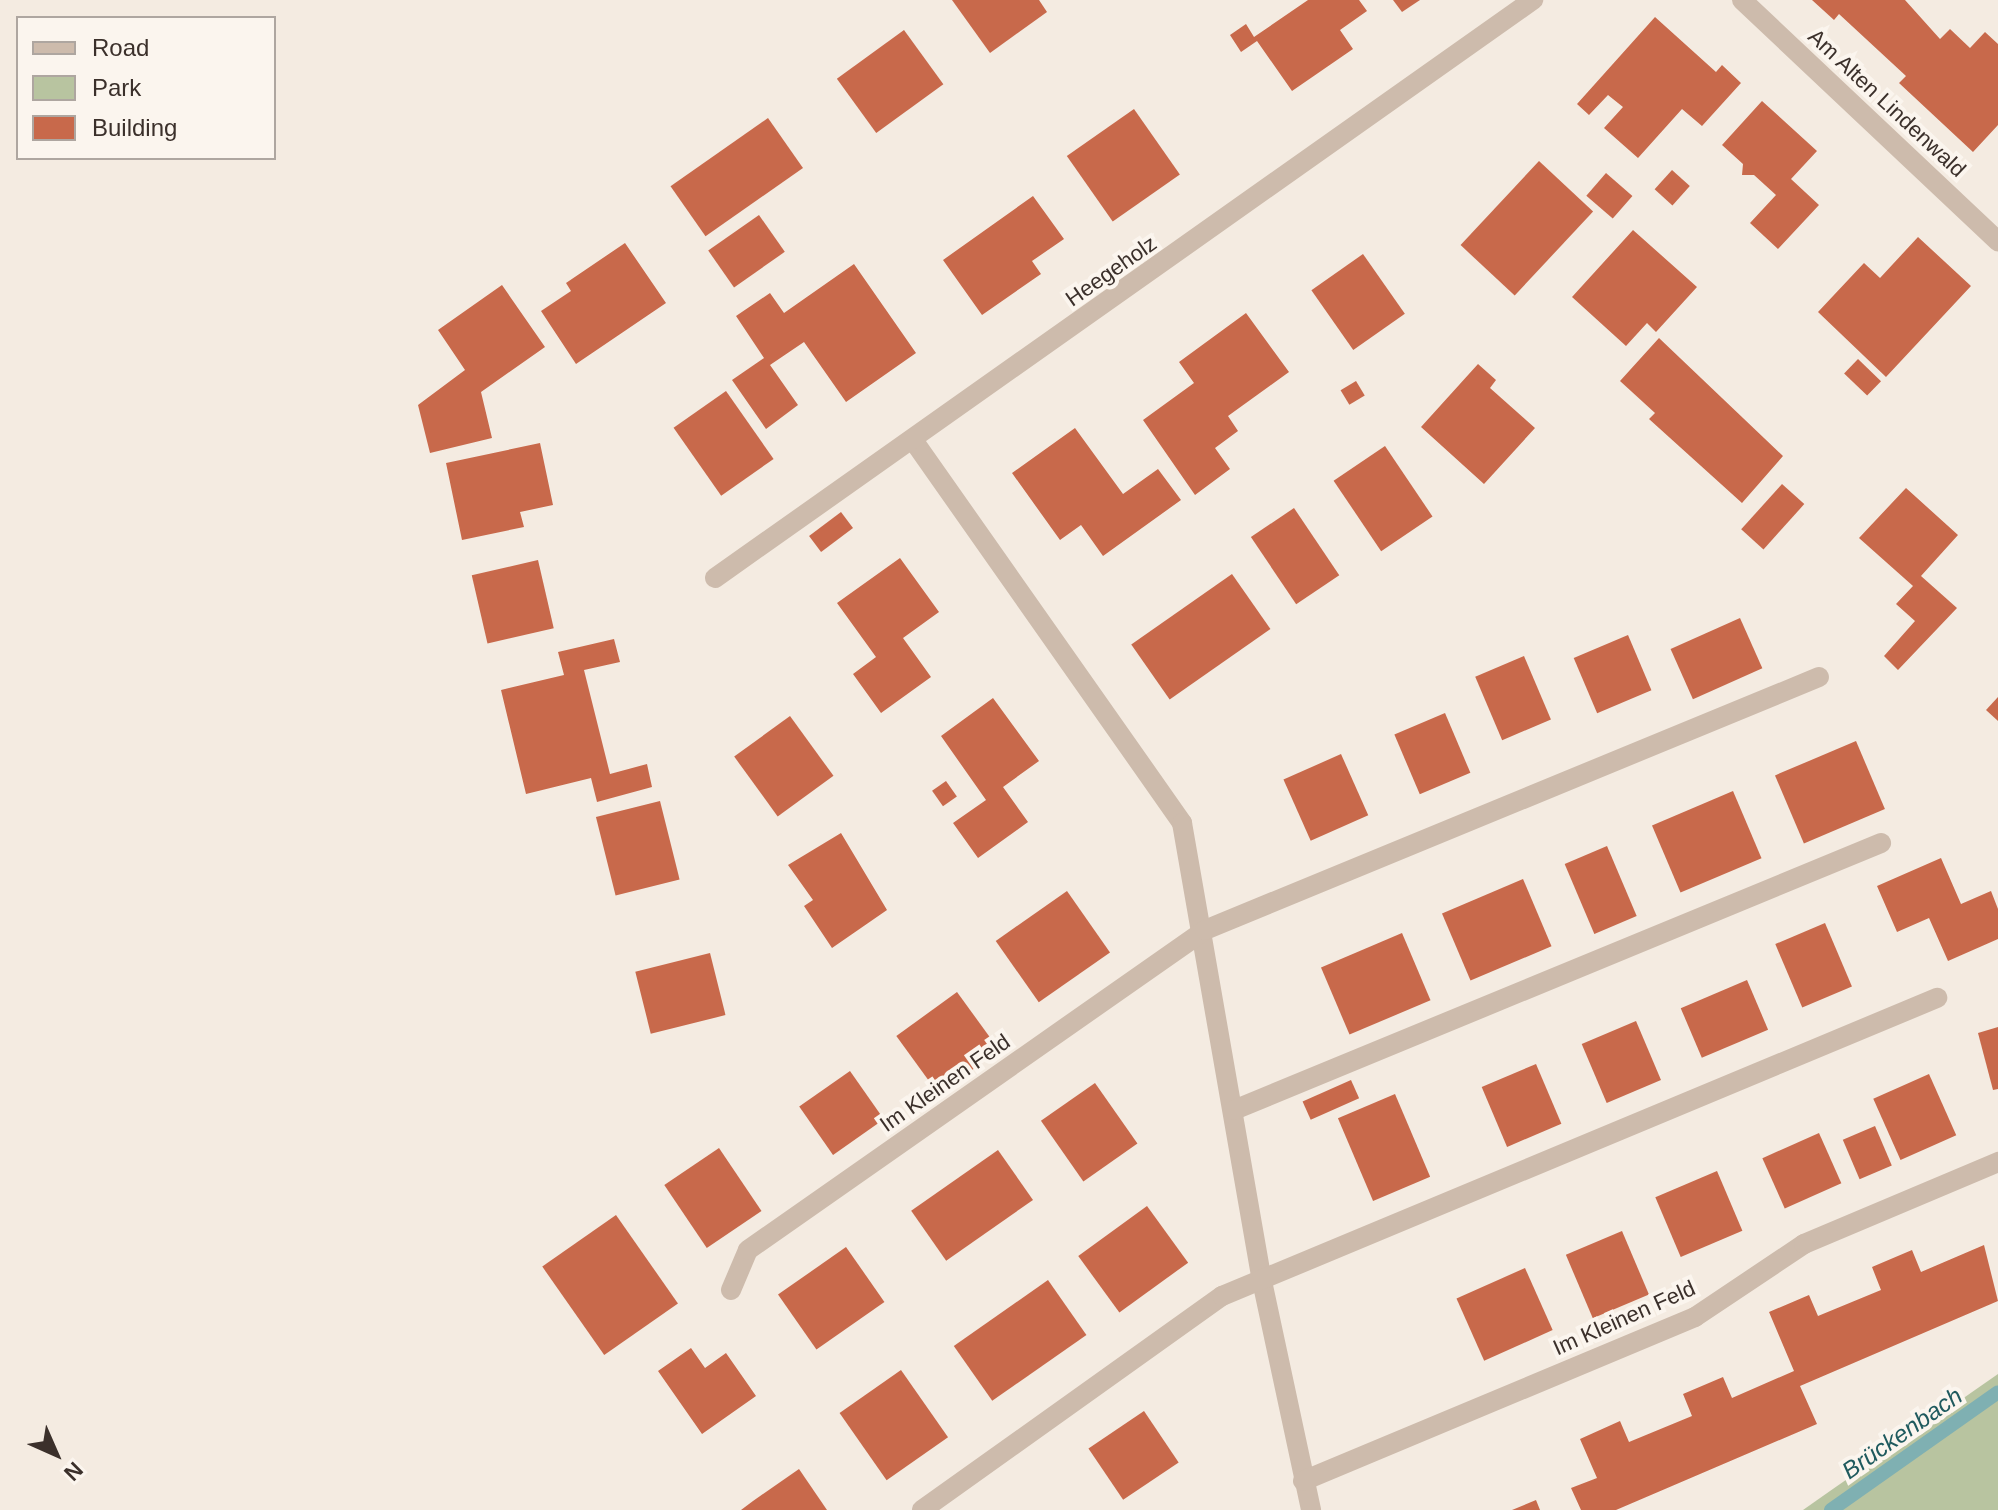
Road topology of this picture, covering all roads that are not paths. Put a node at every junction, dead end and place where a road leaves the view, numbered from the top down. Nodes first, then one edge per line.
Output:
1 (1533, 0) edge
2 (1742, 0) edge
3 (1998, 241) edge
4 (913, 440) junction
5 (715, 578) dead end
6 (1819, 677) dead end
7 (1881, 843) dead end
8 (1205, 930) junction
9 (1937, 998) dead end
10 (1234, 1110) junction
11 (1998, 1162) edge
12 (1262, 1281) junction
13 (731, 1290) dead end
14 (1303, 1481) junction
15 (922, 1510) edge
16 (1311, 1510) edge

1 - 4 street, Heegeholz
2 - 3 street, Am Alten Lindenwald
4 - 5 street, Heegeholz
4 - 8 street
6 - 8 street, Im Kleinen Feld
7 - 10 street
8 - 10 street
8 - 13 street, Im Kleinen Feld
9 - 12 street
10 - 12 street
11 - 14 street, Im Kleinen Feld
12 - 14 street
12 - 15 street
14 - 16 street

